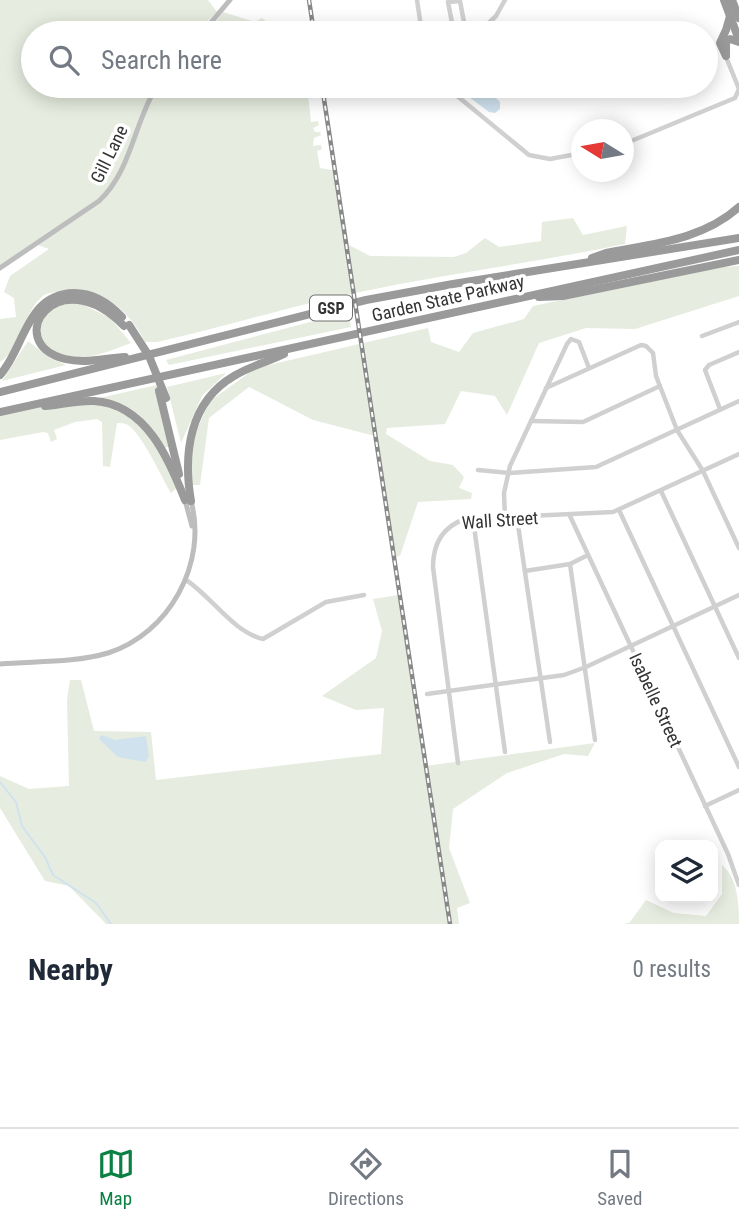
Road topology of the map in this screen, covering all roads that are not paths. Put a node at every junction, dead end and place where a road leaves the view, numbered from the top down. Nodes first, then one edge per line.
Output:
1 (230, 0) edge
2 (417, 0) edge
3 (505, 0) edge
4 (724, 0) edge
5 (732, 0) edge
6 (734, 17) edge
7 (212, 21) edge
8 (420, 21) edge
9 (452, 21) edge
10 (464, 21) edge
11 (491, 21) edge
12 (739, 41) edge
13 (726, 56) junction
14 (150, 98) edge
15 (460, 98) edge
16 (634, 140) edge
17 (571, 155) edge
18 (739, 207) edge
19 (739, 237) edge
20 (739, 250) edge
21 (739, 261) edge
22 (576, 264) junction
23 (0, 268) edge
24 (523, 297) junction
25 (739, 323) edge
26 (126, 325) junction
27 (702, 336) dead end
28 (299, 347) junction
29 (739, 352) edge
30 (142, 356) junction
31 (589, 368) junction
32 (0, 375) edge
33 (660, 386) junction
34 (547, 388) junction
35 (0, 392) edge
36 (739, 401) edge
37 (25, 406) junction
38 (720, 410) junction
39 (0, 412) edge
40 (531, 421) junction
41 (677, 429) junction
42 (739, 454) edge
43 (478, 470) dead end
44 (703, 471) junction
45 (509, 473) junction
46 (661, 491) junction
47 (188, 500) junction
48 (618, 510) junction
49 (570, 516) junction
50 (505, 518) junction
51 (473, 519) junction
52 (517, 519) junction
53 (739, 548) edge
54 (588, 555) junction
55 (570, 564) junction
56 (525, 571) junction
57 (186, 580) junction
58 (364, 595) dead end
59 (739, 595) edge
60 (715, 606) junction
61 (673, 626) junction
62 (631, 646) junction
63 (739, 658) edge
64 (0, 664) edge
65 (586, 667) junction
66 (541, 678) junction
67 (495, 684) junction
68 (450, 691) junction
69 (427, 694) dead end
70 (595, 740) dead end
71 (550, 742) dead end
72 (505, 752) dead end
73 (458, 763) dead end
74 (739, 767) edge
75 (739, 790) edge
76 (705, 806) junction
77 (739, 885) edge

1 - 7 street
2 - 8 street
3 - 11 street
4 - 6 highway
5 - 6 highway
6 - 12 highway
6 - 13 highway
9 - 10 street
12 - 13 highway
13 - 16 street
14 - 23 street, Gill Lane
15 - 17 street
18 - 22 highway
19 - 22 highway, Garden State Parkway / GSP
20 - 24 highway, Garden State Parkway / GSP
21 - 24 highway
22 - 30 highway, Garden State Parkway / GSP
24 - 28 highway, Garden State Parkway / GSP
25 - 27 street
26 - 30 highway
26 - 32 highway
26 - 47 highway, bridge
28 - 37 highway, Garden State Parkway / GSP
28 - 47 highway
29 - 38 street
30 - 35 highway, Garden State Parkway / GSP
31 - 33 street
31 - 34 street
31 - 34 street
33 - 40 street
33 - 41 street
34 - 40 street
36 - 38 street
37 - 39 highway, Garden State Parkway / GSP
37 - 47 highway
38 - 41 street
40 - 45 street
41 - 44 street
41 - 45 street
42 - 44 street, Wall Street
43 - 45 street
44 - 46 street, Wall Street
44 - 53 street
45 - 50 street
46 - 48 street, Wall Street
46 - 60 street
47 - 57 street
48 - 49 street, Wall Street
48 - 61 street
49 - 52 street, Wall Street
49 - 54 street, Isabelle Street
50 - 51 street, Wall Street
50 - 52 street, Wall Street
51 - 67 street
51 - 68 street, Wall Street
52 - 56 street
54 - 55 street
54 - 62 street, Isabelle Street
55 - 56 street
55 - 65 street
56 - 66 street
57 - 58 street
57 - 64 street
59 - 60 street
60 - 61 street
60 - 63 street
61 - 62 street
61 - 74 street
62 - 65 street
62 - 76 street, Isabelle Street
65 - 66 street
65 - 70 street
66 - 67 street
66 - 71 street
67 - 68 street
67 - 72 street
68 - 69 street
68 - 73 street, Wall Street
75 - 76 street
76 - 77 street, Isabelle Street

